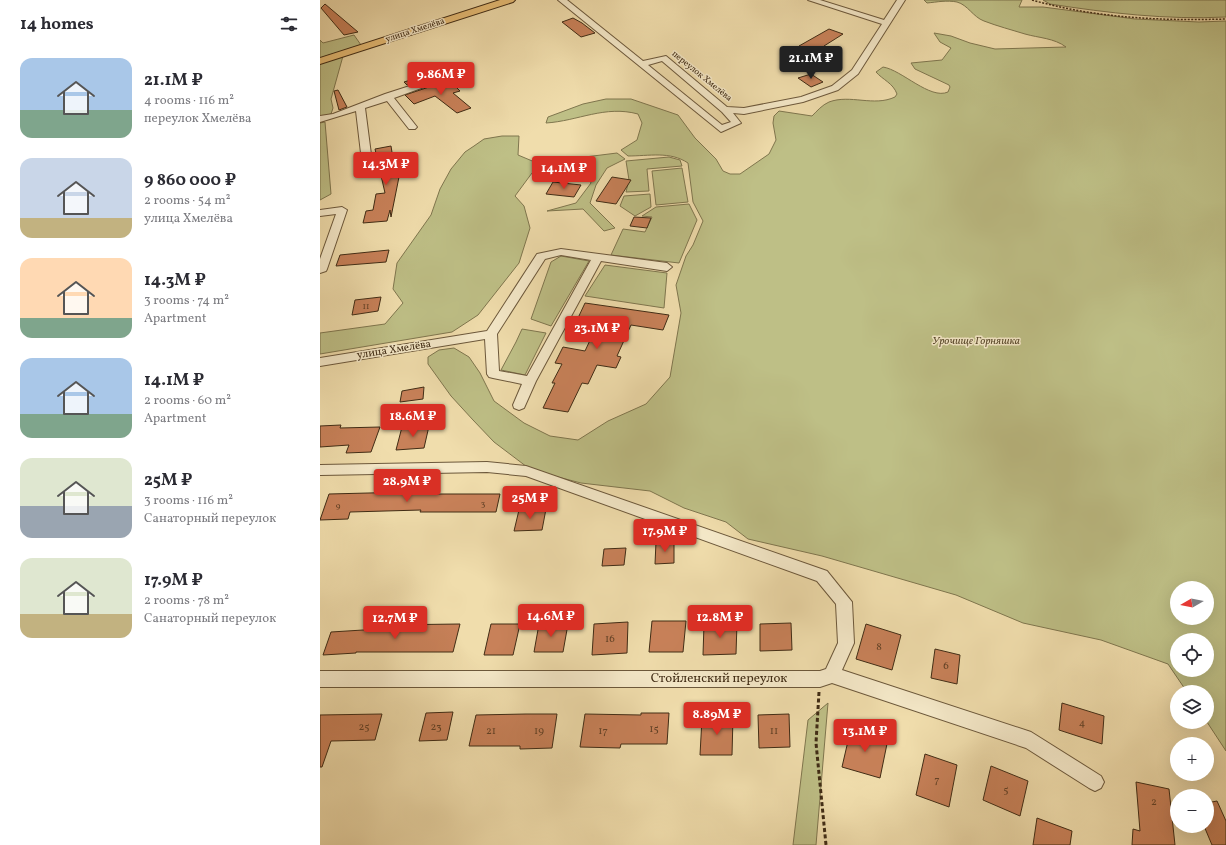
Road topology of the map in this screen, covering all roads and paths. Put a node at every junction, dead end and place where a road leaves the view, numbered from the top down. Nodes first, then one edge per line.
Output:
1 (510, 0) edge
2 (562, 0) edge
3 (812, 0) edge
4 (901, 0) edge
5 (1032, 0) edge
6 (1226, 19) edge
7 (886, 23) junction
8 (320, 61) edge
9 (642, 64) junction
10 (456, 74) dead end
11 (388, 96) junction
12 (360, 107) junction
13 (725, 110) junction
14 (320, 119) edge
15 (412, 127) dead end
16 (368, 170) dead end
17 (320, 213) edge
18 (598, 257) junction
19 (667, 267) dead end
20 (320, 269) edge
21 (491, 334) junction
22 (320, 362) edge
23 (530, 381) junction
24 (519, 405) dead end
25 (320, 470) edge
26 (826, 677) junction
27 (320, 679) edge
28 (1095, 782) dead end
29 (826, 845) edge

1 - 8 main road, улица Хмелёва
2 - 9 street
3 - 7 street
4 - 7 street, переулок Хмелёва
5 - 6 path
7 - 13 street, переулок Хмелёва
9 - 13 street, переулок Хмелёва
9 - 13 street
10 - 11 street
11 - 12 street
11 - 15 street
12 - 14 street
12 - 16 street
17 - 20 street
18 - 19 street
18 - 21 street
18 - 23 street
21 - 22 street, улица Хмелёва
21 - 23 street
23 - 24 street
25 - 26 street
26 - 27 street, Стойленский переулок
26 - 28 street, Стойленский переулок
26 - 29 path

